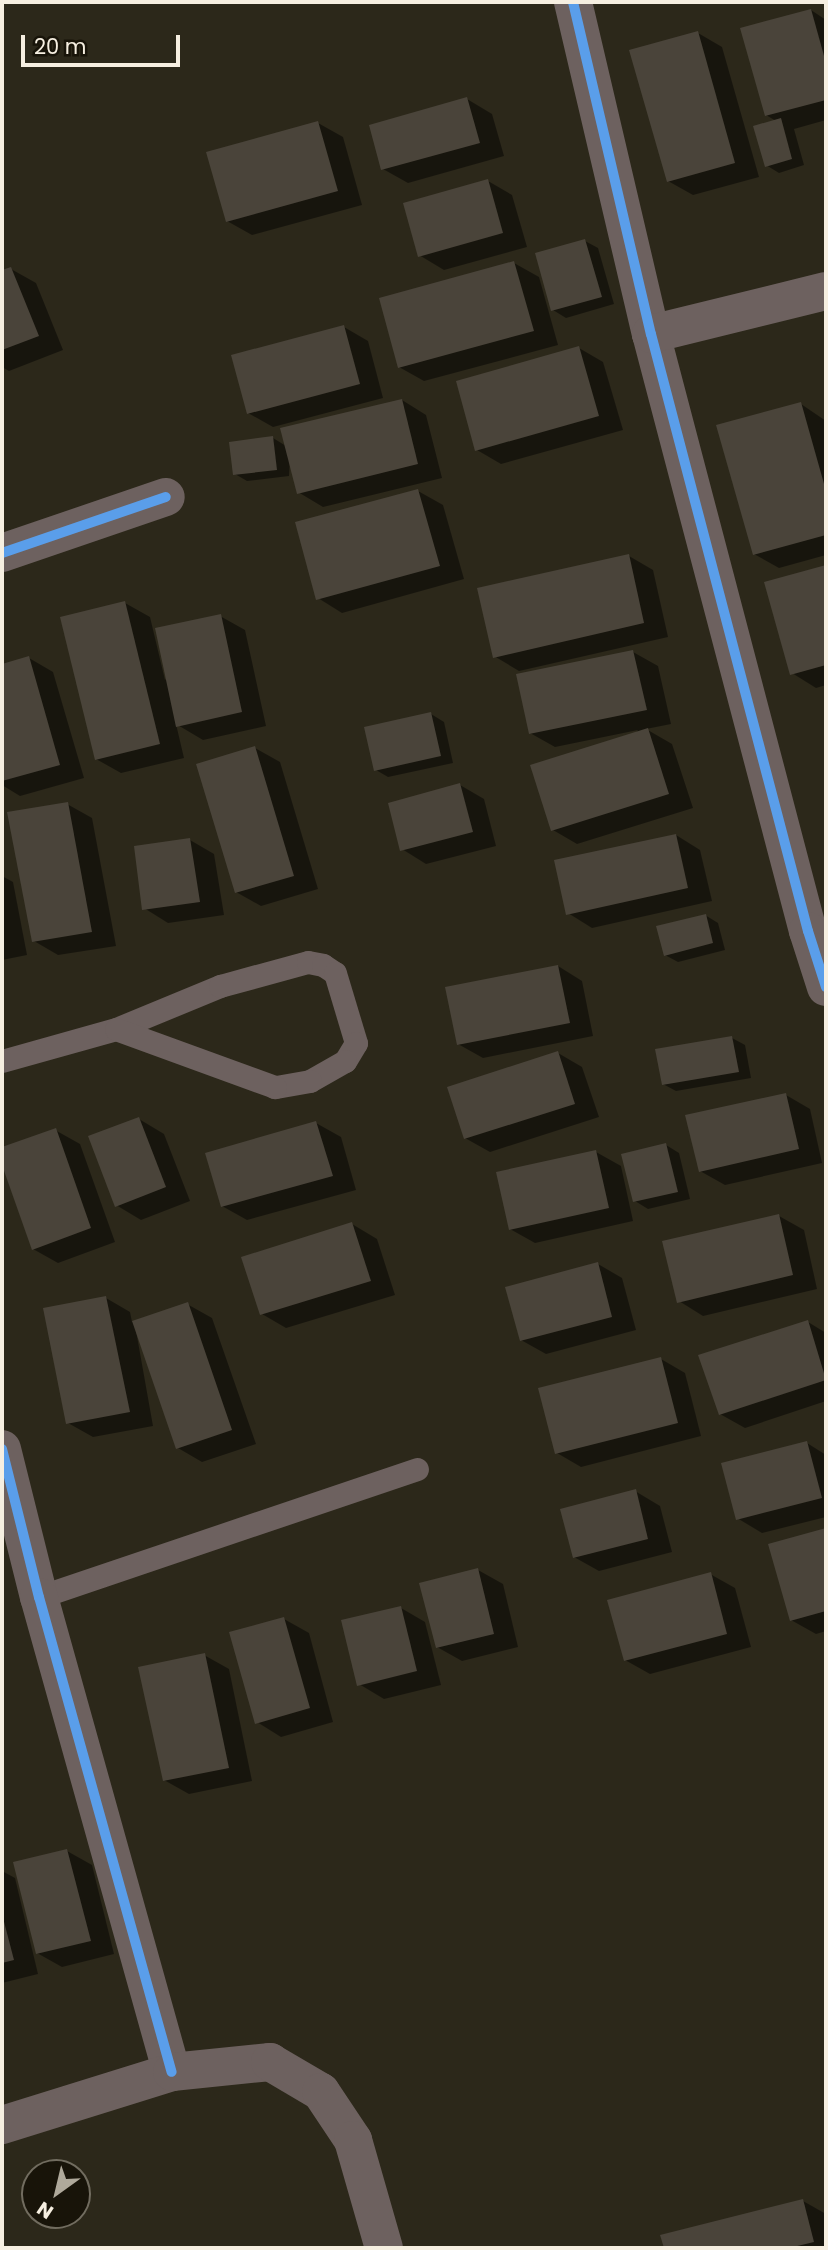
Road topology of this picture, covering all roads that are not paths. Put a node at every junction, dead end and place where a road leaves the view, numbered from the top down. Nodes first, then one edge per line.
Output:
1 (573, 2) edge
2 (826, 291) edge
3 (651, 334) junction
4 (166, 497) dead end
5 (2, 553) edge
6 (826, 987) edge
7 (116, 1029) junction
8 (2, 1061) edge
9 (2, 1449) edge
10 (417, 1469) dead end
11 (39, 1597) junction
12 (172, 2073) junction
13 (2, 2125) edge
14 (384, 2248) edge

1 - 3 street
2 - 3 street
3 - 6 street
4 - 5 street
7 - 7 lane
7 - 8 lane
9 - 11 street
10 - 11 lane
11 - 12 street
12 - 13 street
12 - 14 street

